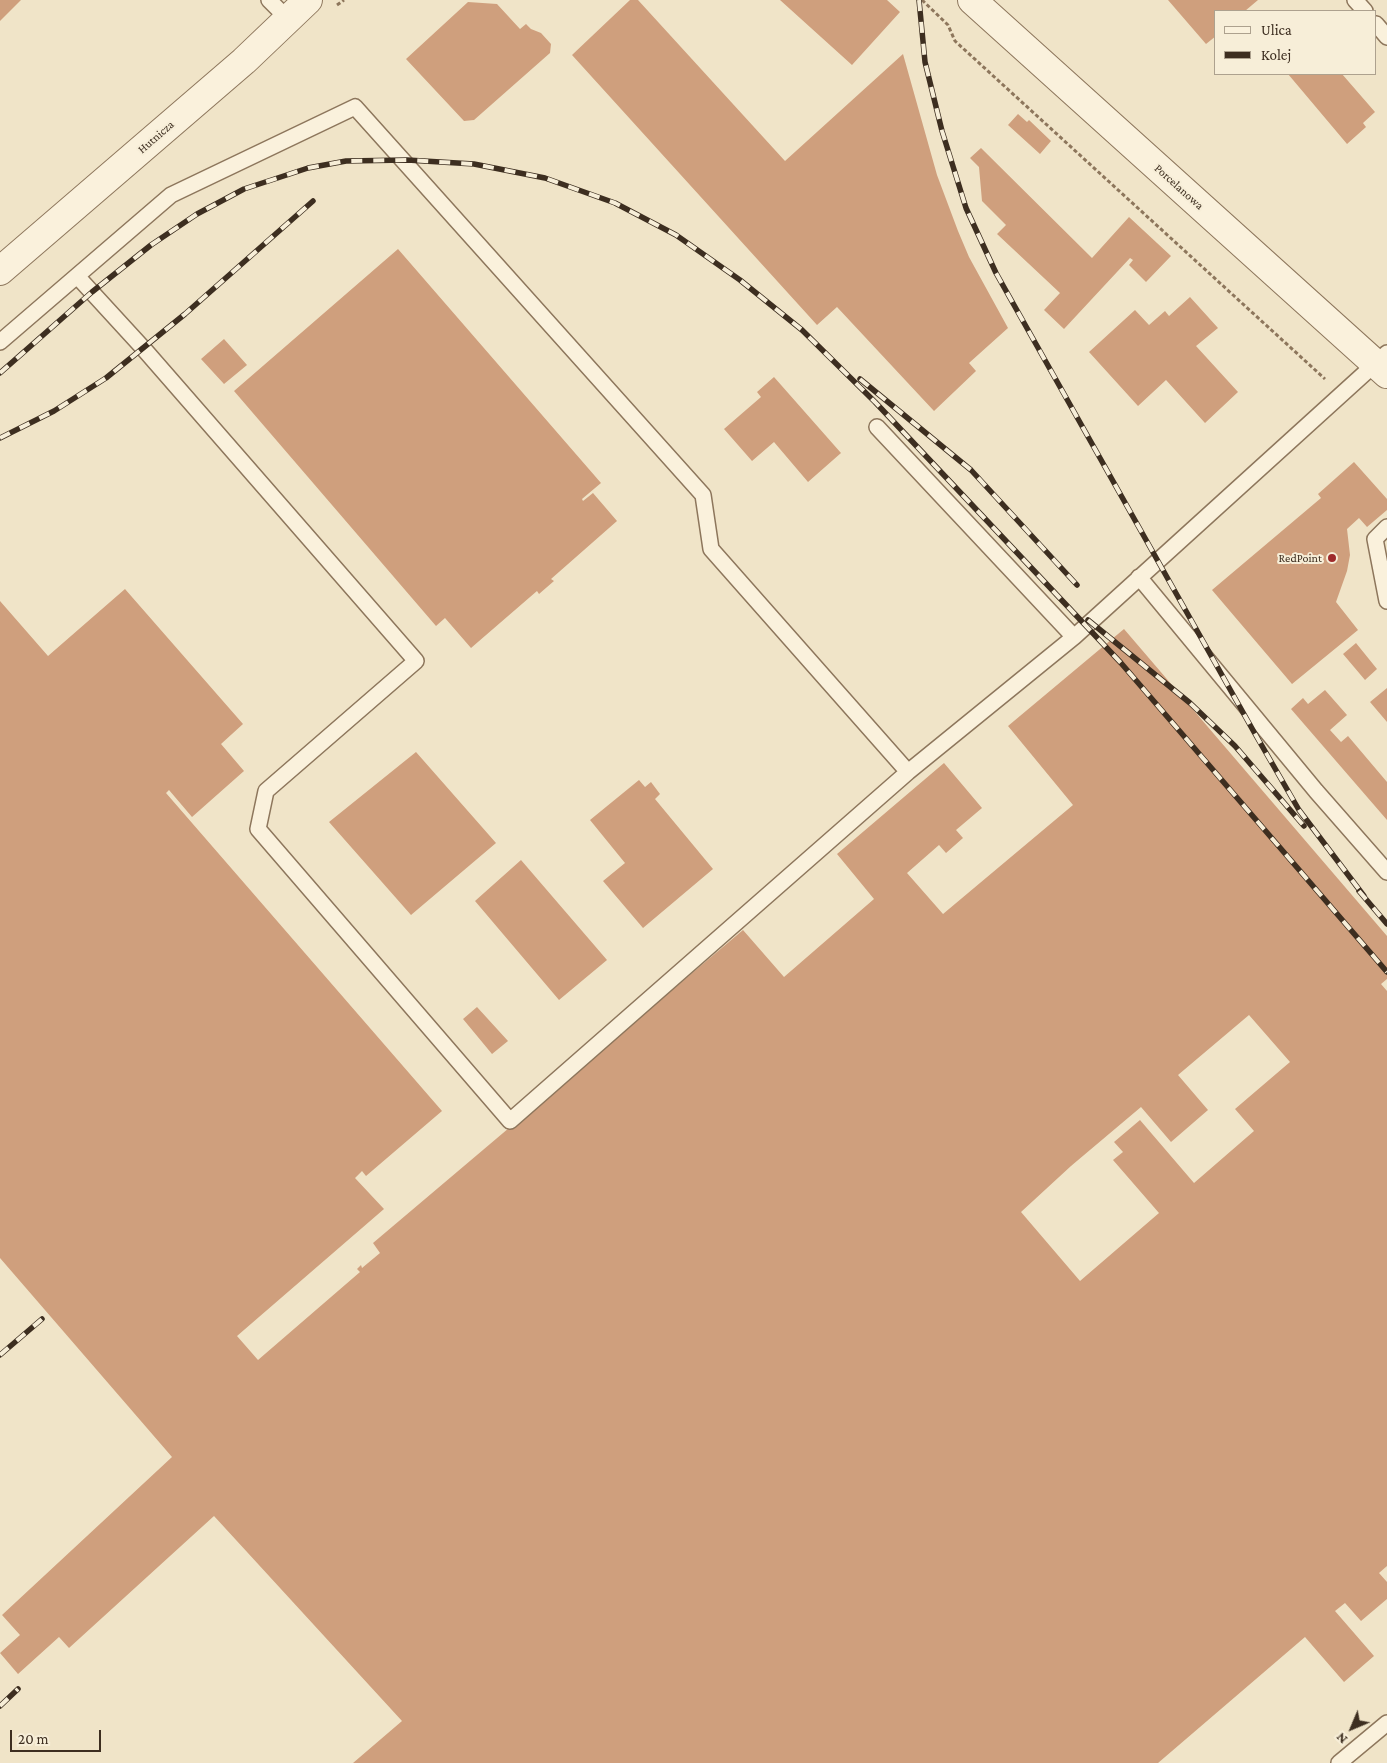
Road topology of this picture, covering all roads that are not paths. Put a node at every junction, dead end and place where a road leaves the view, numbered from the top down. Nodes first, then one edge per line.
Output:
1 (269, 0) edge
2 (308, 0) edge
3 (972, 0) edge
4 (1355, 0) edge
5 (1364, 10) edge
6 (288, 19) junction
7 (1377, 25) edge
8 (1387, 37) edge
9 (0, 270) edge
10 (77, 276) junction
11 (0, 342) edge
12 (1383, 363) edge
13 (877, 427) dead end
14 (1387, 527) edge
15 (1139, 577) junction
16 (1387, 601) edge
17 (1074, 636) junction
18 (908, 772) junction
19 (1387, 872) edge
20 (1387, 1722) edge
21 (1339, 1763) edge

1 - 6 lane
2 - 6 street, Hutnicza
3 - 12 street, Porcelanowa
4 - 5 lane
6 - 9 street, Hutnicza
7 - 8 lane
10 - 11 lane
10 - 18 lane
10 - 18 lane
12 - 15 lane
13 - 17 lane
14 - 16 lane
15 - 17 lane
15 - 19 lane
17 - 18 lane
20 - 21 lane

